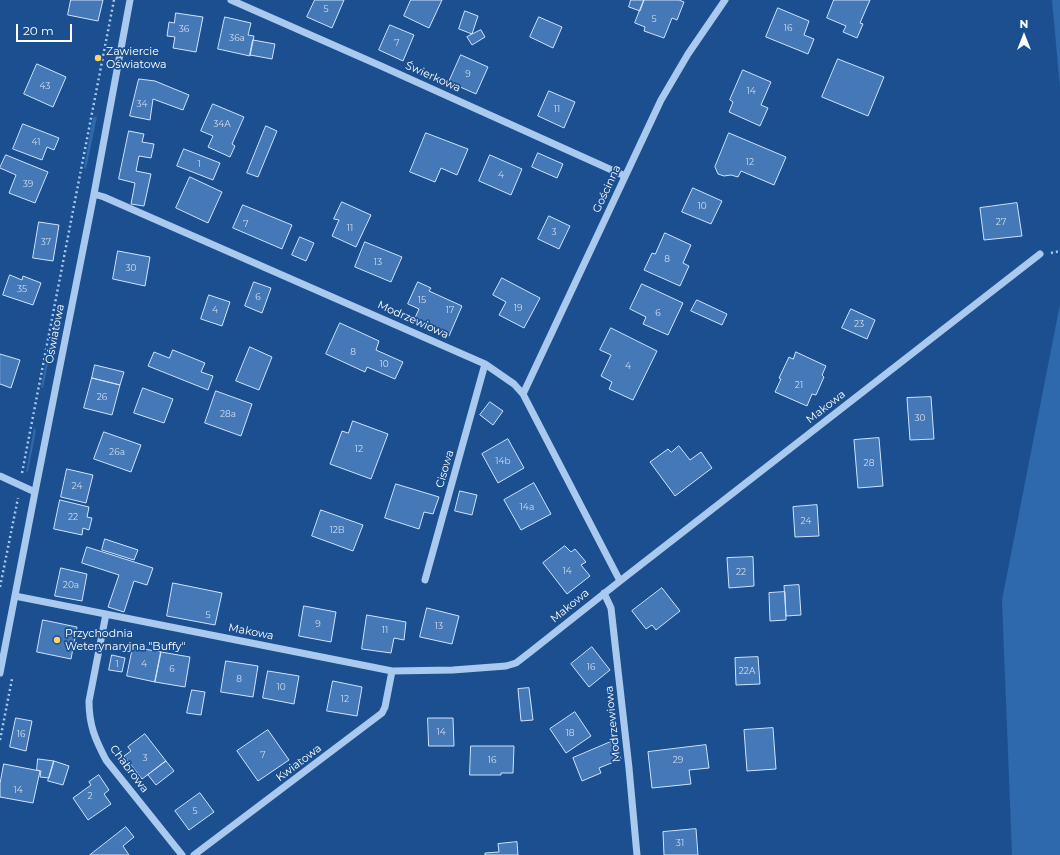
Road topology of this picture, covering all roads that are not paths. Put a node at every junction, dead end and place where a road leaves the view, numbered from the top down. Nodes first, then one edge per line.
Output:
1 (130, 0) edge
2 (231, 0) edge
3 (725, 0) edge
4 (625, 176) junction
5 (94, 194) junction
6 (1040, 254) dead end
7 (485, 364) junction
8 (523, 394) junction
9 (0, 476) edge
10 (35, 492) junction
11 (425, 580) dead end
12 (620, 580) junction
13 (604, 593) junction
14 (15, 596) junction
15 (106, 614) junction
16 (392, 671) junction
17 (0, 673) edge
18 (182, 855) edge
19 (194, 855) edge
20 (637, 855) edge

1 - 5 street, Oświatowa
2 - 4 street, Świerkowa
3 - 4 street, Gościnna
4 - 8 street, Gościnna
5 - 7 street, Modrzewiowa
5 - 10 street, Oświatowa
6 - 12 street, Makowa
7 - 8 street, Modrzewiowa
7 - 11 street, Cisowa
8 - 12 street, Modrzewiowa
9 - 10 street
10 - 14 street, Oświatowa
12 - 13 street, Makowa
13 - 16 street, Makowa
13 - 20 street, Modrzewiowa
14 - 15 street, Makowa
14 - 17 street, Oświatowa
15 - 16 street, Makowa
15 - 18 street, Chabrowa
16 - 19 street, Kwiatowa

